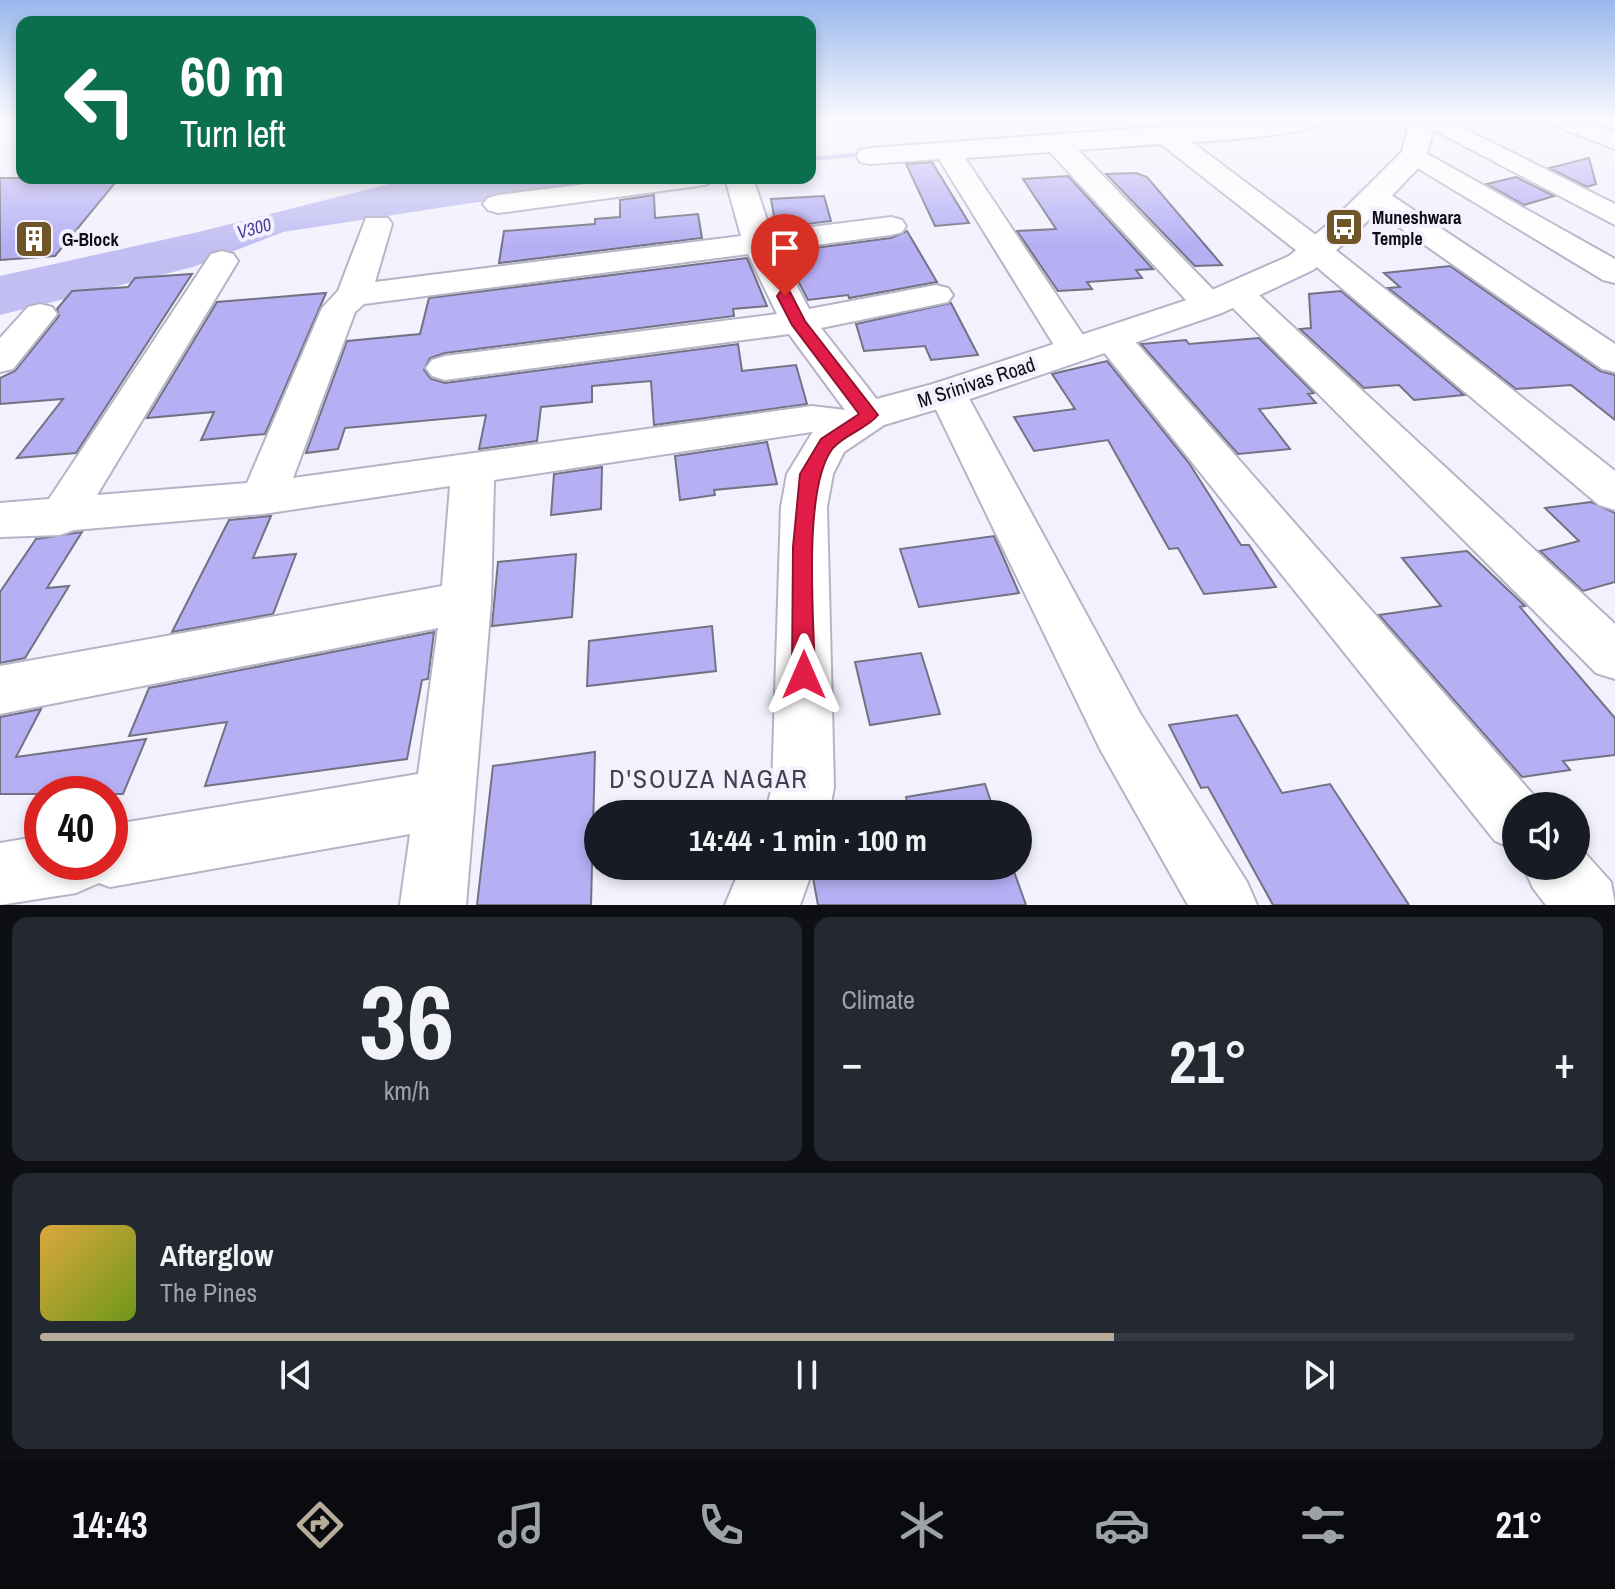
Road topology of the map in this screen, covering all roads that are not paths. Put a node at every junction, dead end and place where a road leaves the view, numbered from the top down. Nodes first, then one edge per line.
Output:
1 (955, 161) edge
2 (1075, 161) edge
3 (1200, 161) edge
4 (1400, 161) edge
5 (1462, 161) edge
6 (1490, 161) edge
7 (652, 184) edge
8 (741, 184) edge
9 (1375, 197) junction
10 (498, 204) dead end
11 (1615, 216) edge
12 (377, 224) dead end
13 (891, 226) dead end
14 (759, 243) junction
15 (1317, 251) junction
16 (222, 261) dead end
17 (1615, 273) edge
18 (354, 295) junction
19 (936, 295) dead end
20 (1223, 299) junction
21 (40, 314) dead end
22 (798, 322) junction
23 (1093, 344) junction
24 (0, 361) edge
25 (1615, 361) edge
26 (445, 368) dead end
27 (947, 393) junction
28 (861, 420) junction
29 (473, 468) junction
30 (1615, 494) edge
31 (263, 498) junction
32 (60, 518) junction
33 (0, 520) edge
34 (466, 602) junction
35 (1615, 657) edge
36 (0, 690) edge
37 (442, 799) junction
38 (800, 800) edge
39 (1502, 804) edge
40 (128, 853) edge
41 (24, 871) edge
42 (0, 875) edge
43 (776, 880) edge
44 (1567, 880) edge
45 (433, 905) edge
46 (759, 905) edge
47 (1224, 905) edge
48 (1588, 905) edge

1 - 23 street
2 - 20 street
3 - 15 street
4 - 9 street, M Srinivas Road
5 - 17 street
6 - 11 street
7 - 10 street
8 - 14 street
9 - 15 street, M Srinivas Road
9 - 25 street
12 - 18 street
13 - 14 street
14 - 18 street
14 - 22 street
15 - 20 street, M Srinivas Road
15 - 30 street
16 - 32 street
18 - 31 street
19 - 22 street
20 - 23 street, M Srinivas Road
20 - 35 street
21 - 24 street
22 - 26 street
22 - 28 street
23 - 27 street, M Srinivas Road
23 - 39 street
27 - 28 street, M Srinivas Road
27 - 47 street
28 - 29 street
28 - 38 street, M Srinivas Road
29 - 31 street
29 - 34 street
31 - 32 street
32 - 33 street
34 - 36 street
34 - 37 street
37 - 40 street
37 - 45 street
41 - 42 street
43 - 46 street
44 - 48 street

